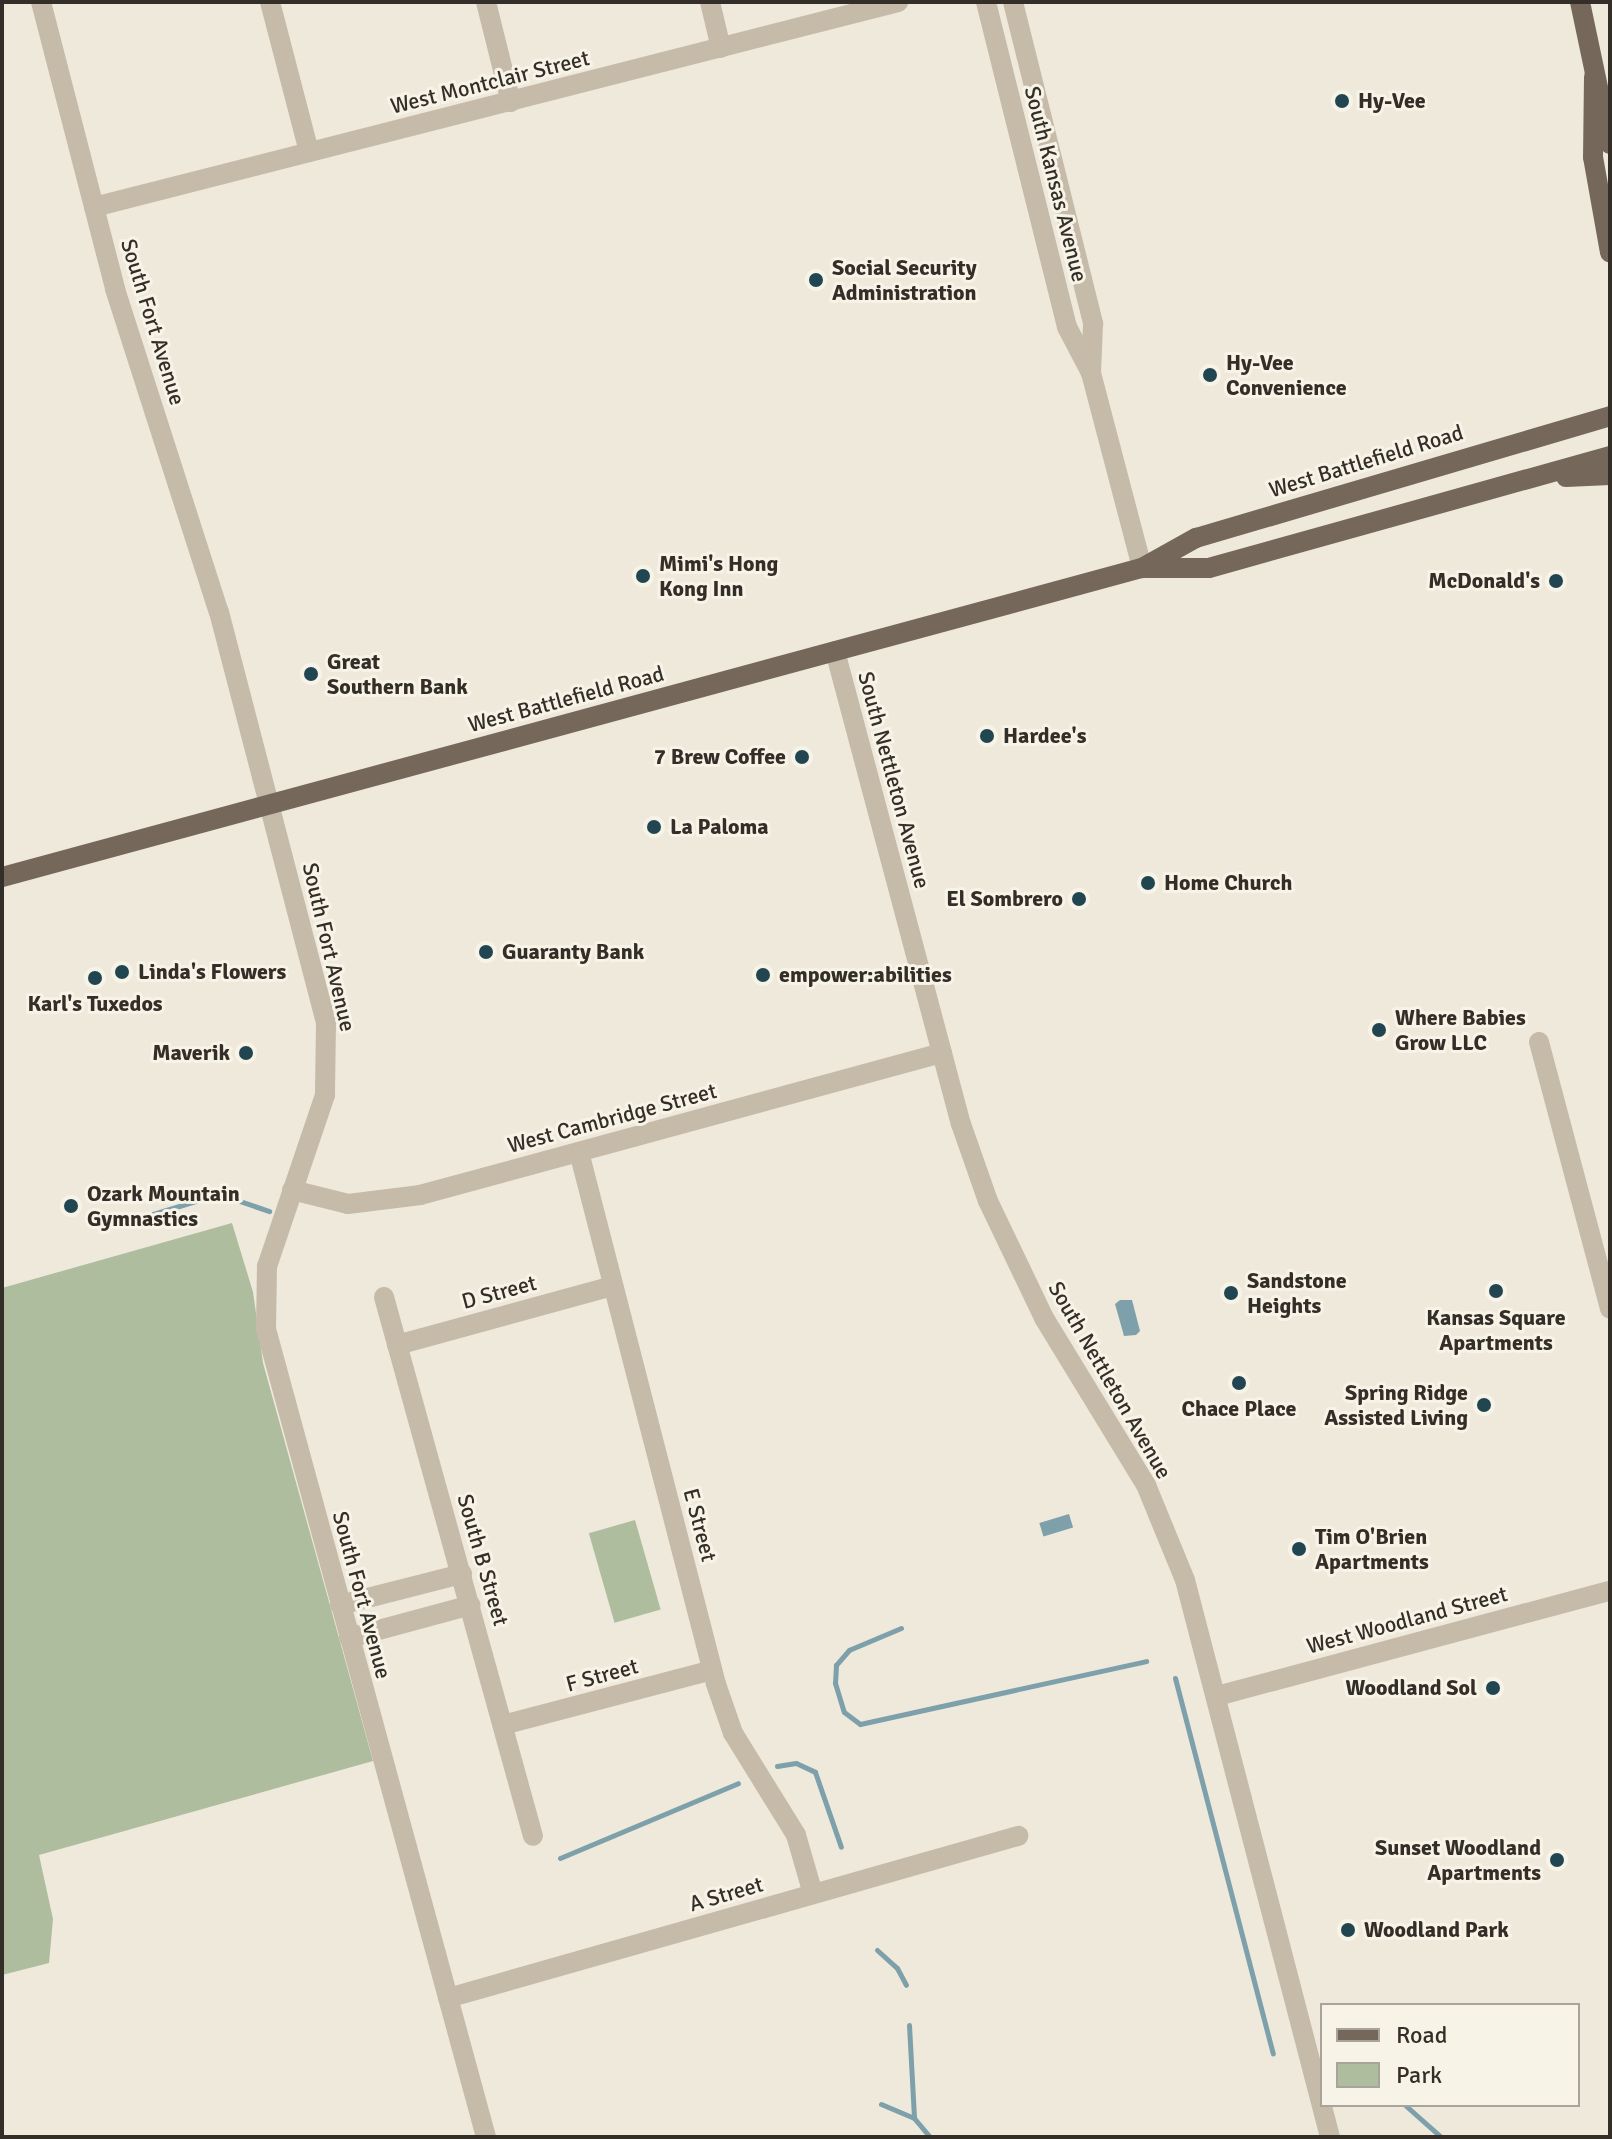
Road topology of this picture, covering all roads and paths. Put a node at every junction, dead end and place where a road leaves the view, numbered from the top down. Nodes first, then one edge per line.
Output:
1 (41, 2) edge
2 (270, 2) edge
3 (486, 2) edge
4 (710, 2) edge
5 (898, 2) edge
6 (986, 2) edge
7 (1013, 2) edge
8 (1580, 2) edge
9 (721, 48) junction
10 (1594, 77) junction
11 (511, 102) junction
12 (1610, 144) edge
13 (309, 152) junction
14 (94, 207) junction
15 (1610, 252) edge
16 (1091, 373) junction
17 (1610, 399) edge
18 (1610, 416) edge
19 (1565, 428) junction
20 (1610, 456) edge
21 (1610, 475) edge
22 (1480, 492) junction
23 (1142, 568) junction
24 (835, 651) junction
25 (268, 802) junction
26 (2, 877) edge
27 (1539, 1042) dead end
28 (942, 1053) junction
29 (579, 1152) junction
30 (292, 1190) junction
31 (613, 1286) junction
32 (384, 1297) dead end
33 (1610, 1309) edge
34 (397, 1345) junction
35 (462, 1574) junction
36 (1610, 1591) edge
37 (340, 1605) junction
38 (471, 1605) junction
39 (349, 1638) junction
40 (712, 1670) junction
41 (1217, 1696) junction
42 (503, 1725) junction
43 (533, 1836) dead end
44 (1018, 1836) dead end
45 (813, 1894) junction
46 (448, 1998) junction
47 (1320, 2098) edge
48 (1322, 2107) edge
49 (486, 2137) edge
50 (1330, 2137) edge

1 - 14 street, South Fort Avenue
2 - 13 street
3 - 11 street
4 - 9 street
5 - 9 street, West Montclair Street
6 - 16 street, South Kansas Avenue
7 - 16 street, South Kansas Avenue
8 - 10 main road
9 - 11 street, West Montclair Street
10 - 12 main road
10 - 15 main road
11 - 13 street, West Montclair Street
13 - 14 street, West Montclair Street
14 - 25 street, South Fort Avenue
16 - 23 street, South Kansas Avenue
17 - 19 main road
18 - 19 main road, West Battlefield Road
19 - 23 main road, West Battlefield Road
20 - 22 main road, West Battlefield Road
21 - 22 main road
22 - 23 main road, West Battlefield Road
23 - 24 main road, West Battlefield Road
24 - 25 main road, West Battlefield Road
24 - 28 street, South Nettleton Avenue
25 - 26 main road, West Battlefield Road
25 - 30 street, South Fort Avenue
27 - 33 street
28 - 29 street, West Cambridge Street
28 - 41 street, South Nettleton Avenue
29 - 30 street, West Cambridge Street
29 - 31 street, E Street
30 - 37 street, South Fort Avenue
31 - 34 street, D Street
31 - 40 street, E Street
32 - 34 street, South B Street
34 - 35 street, South B Street
35 - 37 street
35 - 38 street, South B Street
36 - 41 street, West Woodland Street
37 - 39 street, South Fort Avenue
38 - 39 street
38 - 42 street, South B Street
39 - 46 street, South Fort Avenue
40 - 42 street, F Street
40 - 45 street, E Street
41 - 47 street, South Nettleton Avenue
42 - 43 street, South B Street
44 - 45 street, A Street
45 - 46 street, A Street
46 - 49 street, South Fort Avenue
48 - 50 street, South Nettleton Avenue

